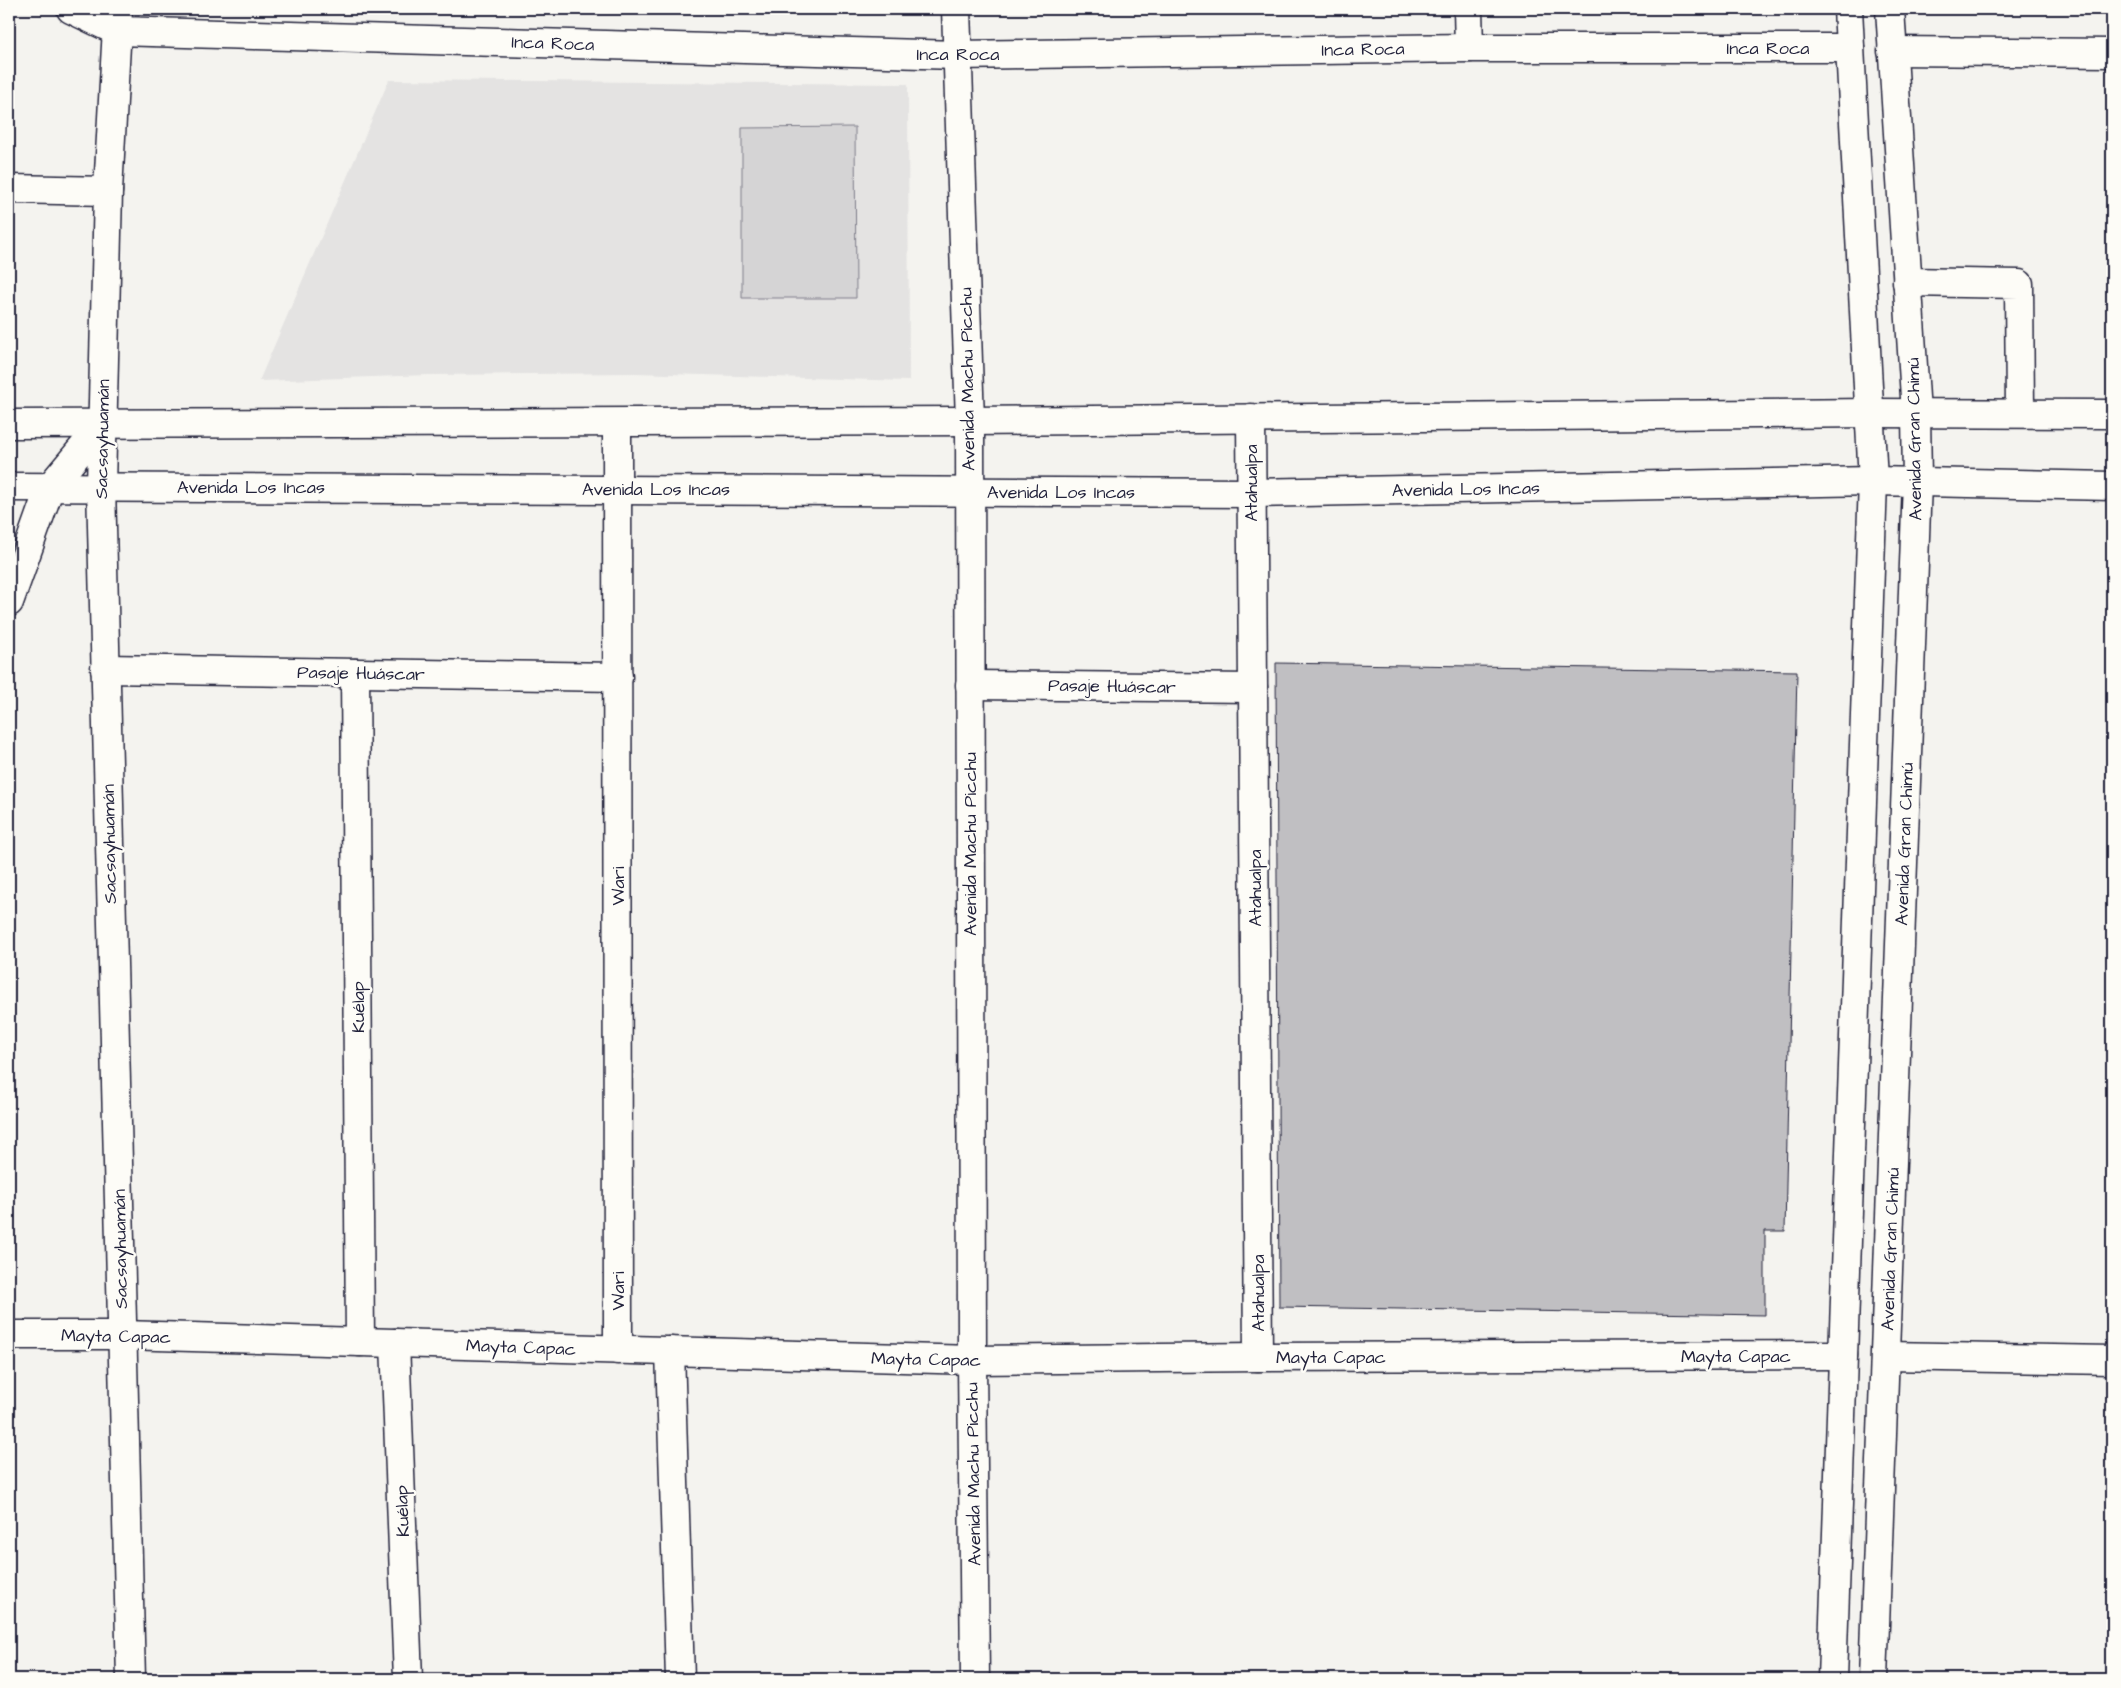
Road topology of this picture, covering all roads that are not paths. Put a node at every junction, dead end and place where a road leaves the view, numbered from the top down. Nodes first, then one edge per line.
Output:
1 (71, 9) edge
2 (956, 9) edge
3 (1468, 9) edge
4 (1848, 9) edge
5 (1890, 9) edge
6 (117, 20) edge
7 (1469, 48) junction
8 (1850, 48) junction
9 (1892, 51) junction
10 (2112, 53) edge
11 (957, 55) junction
12 (9, 189) edge
13 (108, 191) junction
14 (1907, 282) junction
15 (2020, 412) junction
16 (1871, 413) junction
17 (1916, 413) junction
18 (2112, 414) edge
19 (1251, 418) junction
20 (970, 421) junction
21 (617, 423) junction
22 (9, 424) edge
23 (102, 425) junction
24 (1873, 481) junction
25 (1917, 482) junction
26 (101, 486) junction
27 (2112, 486) edge
28 (9, 487) edge
29 (50, 487) junction
30 (617, 489) junction
31 (970, 491) junction
32 (1251, 493) junction
33 (9, 602) edge
34 (105, 669) junction
35 (355, 673) junction
36 (618, 677) junction
37 (970, 685) junction
38 (1253, 688) junction
39 (9, 1335) edge
40 (122, 1335) junction
41 (360, 1342) junction
42 (395, 1343) junction
43 (618, 1350) junction
44 (670, 1351) junction
45 (1843, 1355) junction
46 (1886, 1356) junction
47 (1258, 1357) junction
48 (972, 1360) junction
49 (2112, 1360) edge
50 (131, 1679) edge
51 (408, 1679) edge
52 (680, 1679) edge
53 (975, 1679) edge
54 (1832, 1679) edge
55 (1873, 1679) edge

1 - 6 main road, Inca Roca
2 - 11 main road, Avenida Machu Picchu
3 - 7 main road
4 - 8 main road
5 - 9 main road, Avenida Gran Chimú
6 - 11 main road, Inca Roca
6 - 13 main road, Sacsayhuamán
7 - 8 main road, Inca Roca
7 - 11 main road, Inca Roca
8 - 16 main road
9 - 10 main road
9 - 14 main road, Avenida Gran Chimú
11 - 20 main road, Avenida Machu Picchu
12 - 13 main road
13 - 23 main road, Sacsayhuamán
14 - 15 main road
14 - 17 main road, Avenida Gran Chimú
15 - 17 main road
15 - 18 main road
16 - 17 main road
16 - 19 main road
16 - 24 main road
17 - 25 main road, Avenida Gran Chimú
19 - 20 main road
19 - 32 main road, Atahualpa
20 - 21 main road
20 - 31 main road, Avenida Machu Picchu
21 - 23 main road
21 - 30 main road, Wari
22 - 23 main road
23 - 26 main road, Sacsayhuamán
23 - 29 main road
24 - 25 main road, Avenida Los Incas
24 - 32 main road, Avenida Los Incas
24 - 45 main road
25 - 27 main road, Avenida Los Incas
25 - 46 main road, Avenida Gran Chimú
26 - 29 main road, Avenida Los Incas
26 - 30 main road, Avenida Los Incas
26 - 34 main road, Sacsayhuamán
28 - 29 main road, Avenida Los Incas
29 - 33 main road
30 - 31 main road, Avenida Los Incas
30 - 36 main road, Wari
31 - 32 main road, Avenida Los Incas
31 - 37 main road, Avenida Machu Picchu
32 - 38 main road, Atahualpa
34 - 35 main road, Pasaje Huáscar
34 - 40 main road, Sacsayhuamán
35 - 36 main road, Pasaje Huáscar
35 - 41 main road, Kuélap
36 - 43 main road, Wari
37 - 38 main road, Pasaje Huáscar
37 - 48 main road, Avenida Machu Picchu
38 - 47 main road, Atahualpa
39 - 40 main road, Mayta Capac
40 - 41 main road, Mayta Capac
40 - 50 main road, Sacsayhuamán
41 - 42 main road, Mayta Capac
42 - 43 main road, Mayta Capac
42 - 51 main road, Kuélap
43 - 44 main road, Mayta Capac
44 - 48 main road, Mayta Capac
44 - 52 main road
45 - 47 main road, Mayta Capac
45 - 54 main road
46 - 49 main road
46 - 55 main road, Avenida Gran Chimú
47 - 48 main road, Mayta Capac
48 - 53 main road, Avenida Machu Picchu

